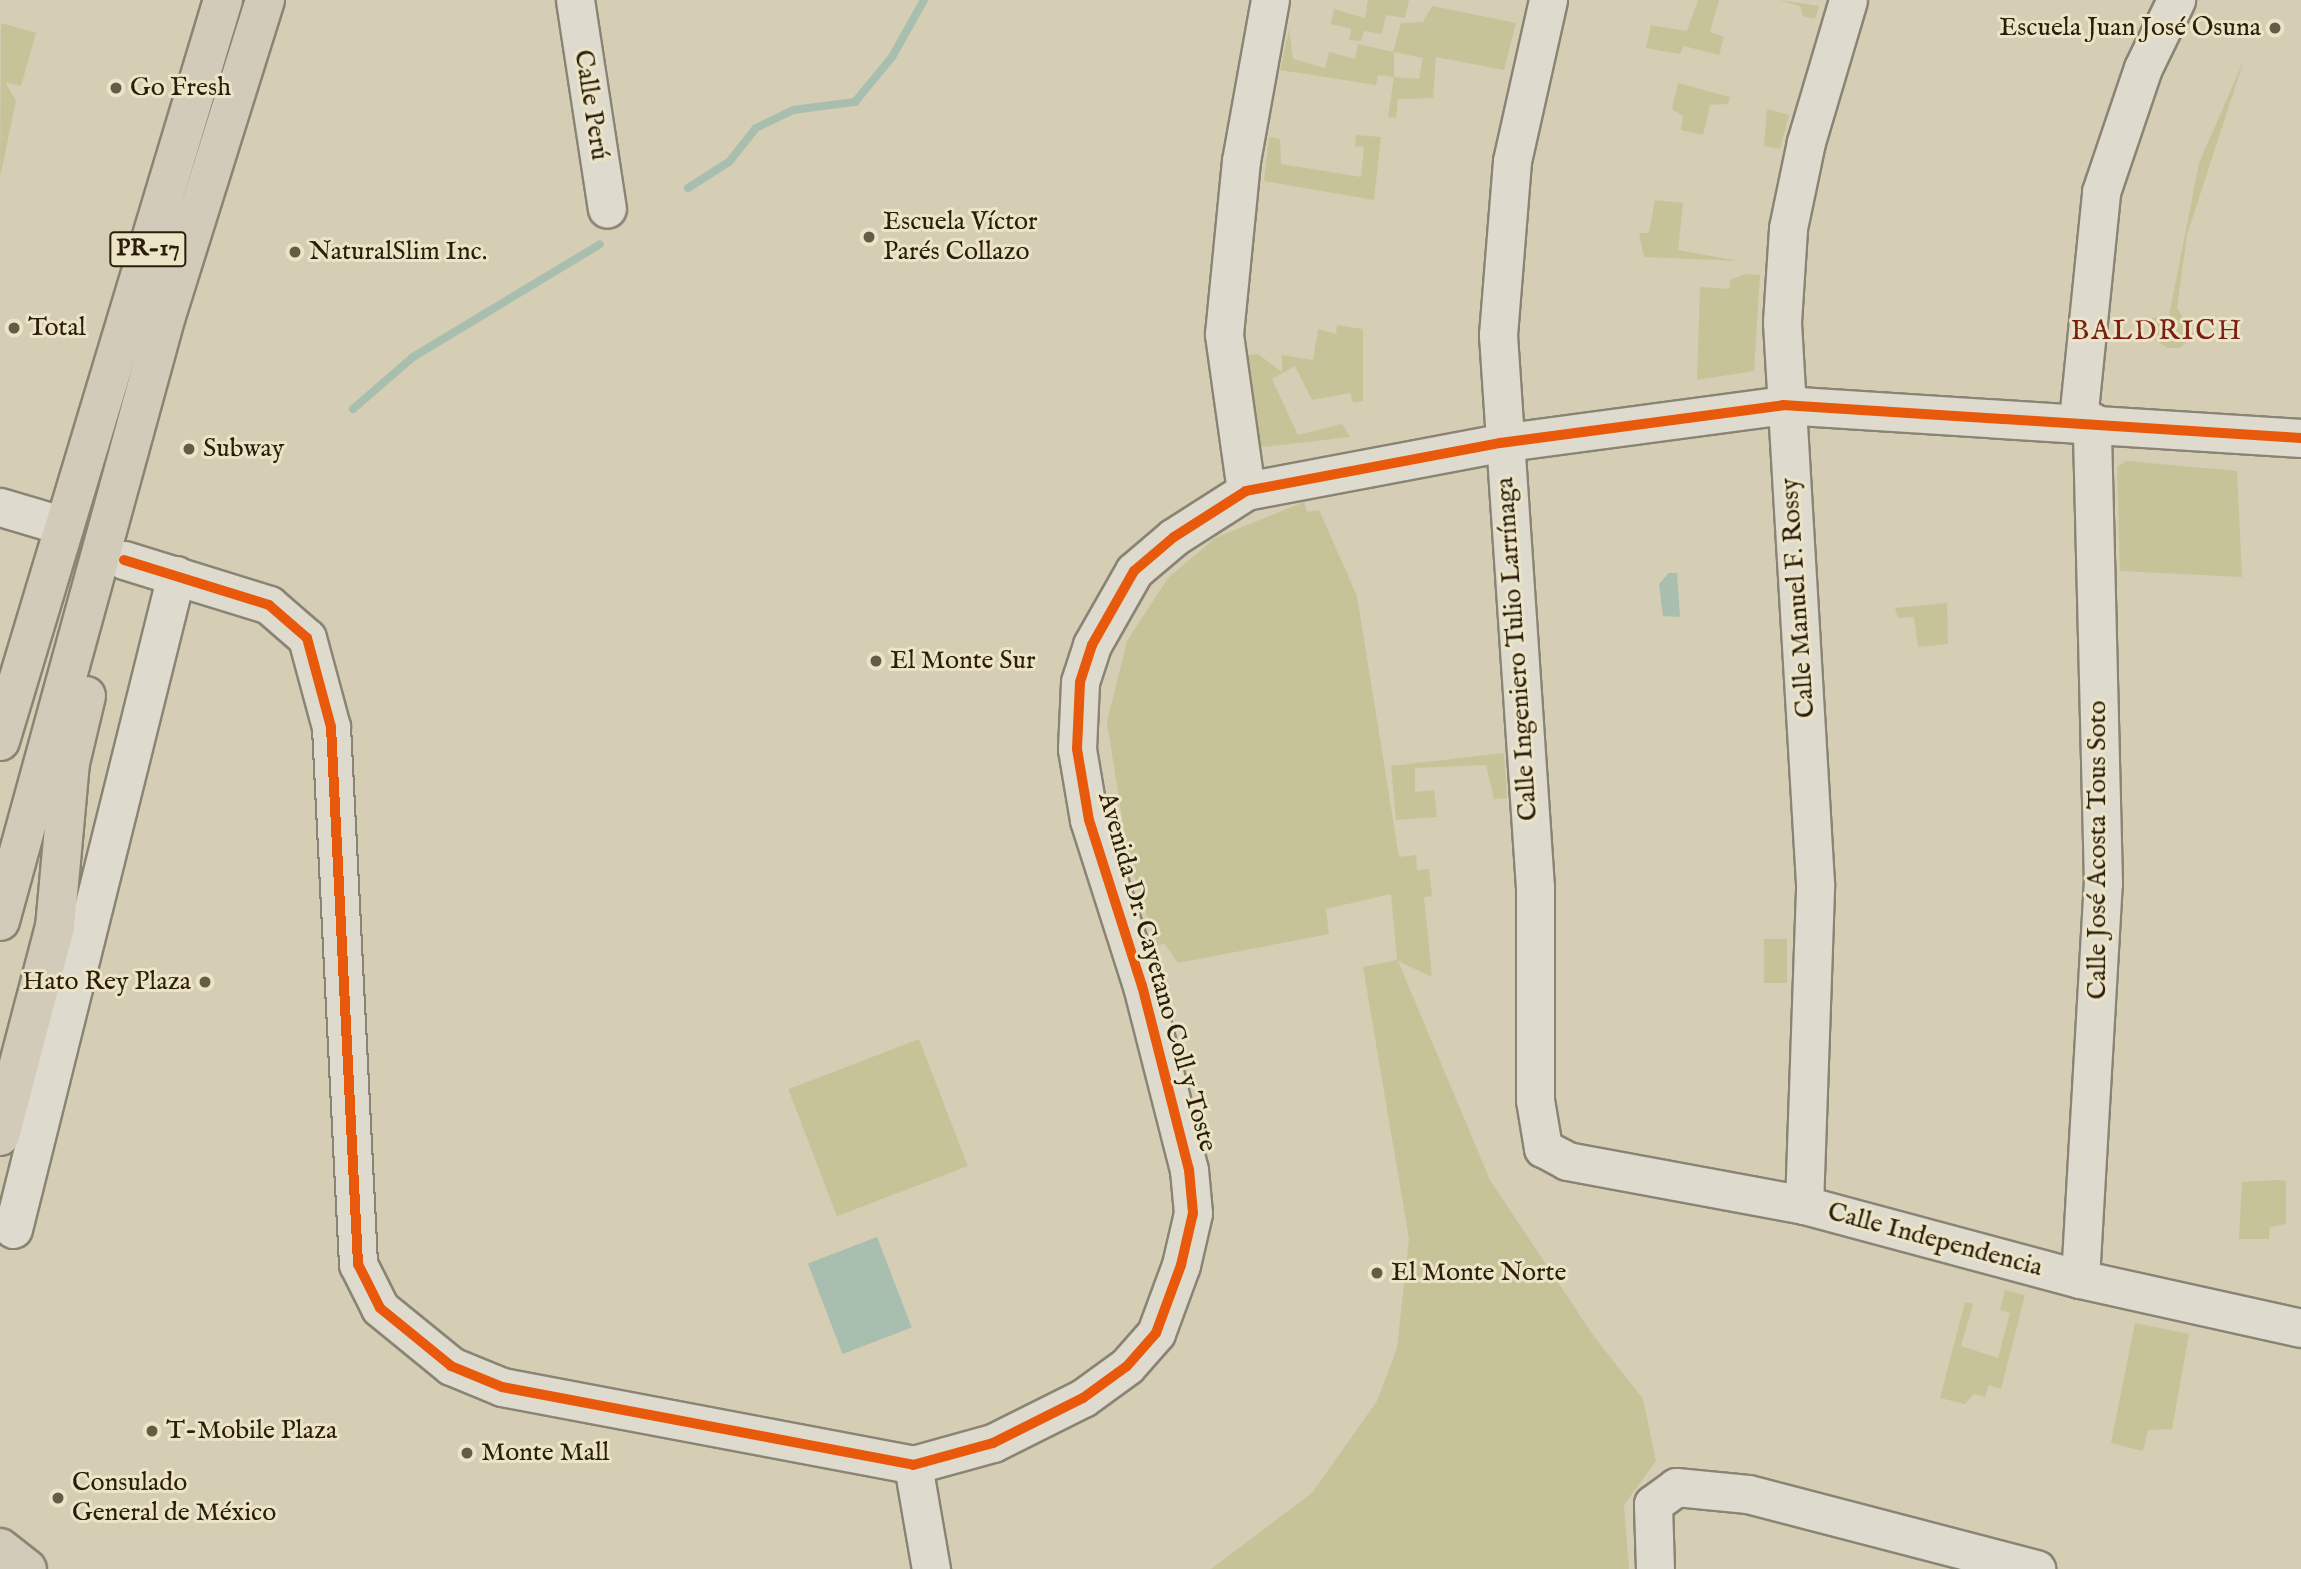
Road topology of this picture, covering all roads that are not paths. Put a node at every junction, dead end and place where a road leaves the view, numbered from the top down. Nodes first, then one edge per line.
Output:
1 (223, 0) edge
2 (265, 0) edge
3 (575, 0) edge
4 (1548, 0) edge
5 (1848, 0) edge
6 (2176, 0) edge
7 (1265, 1) edge
8 (607, 209) dead end
9 (1783, 405) junction
10 (2085, 420) junction
11 (2301, 438) edge
12 (1500, 443) junction
13 (1247, 491) junction
14 (0, 507) edge
15 (59, 543) junction
16 (109, 565) junction
17 (176, 575) junction
18 (28, 643) junction
19 (0, 703) edge
20 (0, 741) edge
21 (0, 921) edge
22 (0, 1136) edge
23 (1567, 1161) joint
24 (1804, 1205) junction
25 (13, 1229) dead end
26 (2080, 1279) junction
27 (2301, 1328) edge
28 (913, 1465) junction
29 (0, 1548) edge
30 (27, 1569) edge
31 (931, 1569) edge
32 (1655, 1569) edge
33 (2036, 1569) edge

1 - 15 highway, PR-17
2 - 16 highway, PR-17
3 - 8 street, Calle Perú
4 - 12 street, Calle Ingeniero Tulio Larrínaga
5 - 9 street, Calle Manuel F. Rossy
6 - 10 street, Calle José Acosta Tous Soto
7 - 13 street
9 - 10 street
9 - 12 street
9 - 24 street, Calle Manuel F. Rossy
10 - 11 street
10 - 26 street, Calle José Acosta Tous Soto
12 - 13 street
12 - 23 street, Calle Ingeniero Tulio Larrínaga
13 - 28 street, Avenida Dr. Cayetano Coll y Toste
14 - 15 street
15 - 18 highway, PR-17
16 - 17 street
16 - 21 highway, PR-17
16 - 22 highway
17 - 25 street
17 - 28 street
18 - 19 highway
18 - 20 highway, PR-17
23 - 24 street, Calle Independencia
24 - 26 street, Calle Independencia
26 - 27 street, Calle Independencia
28 - 31 street
29 - 30 highway
32 - 33 street

